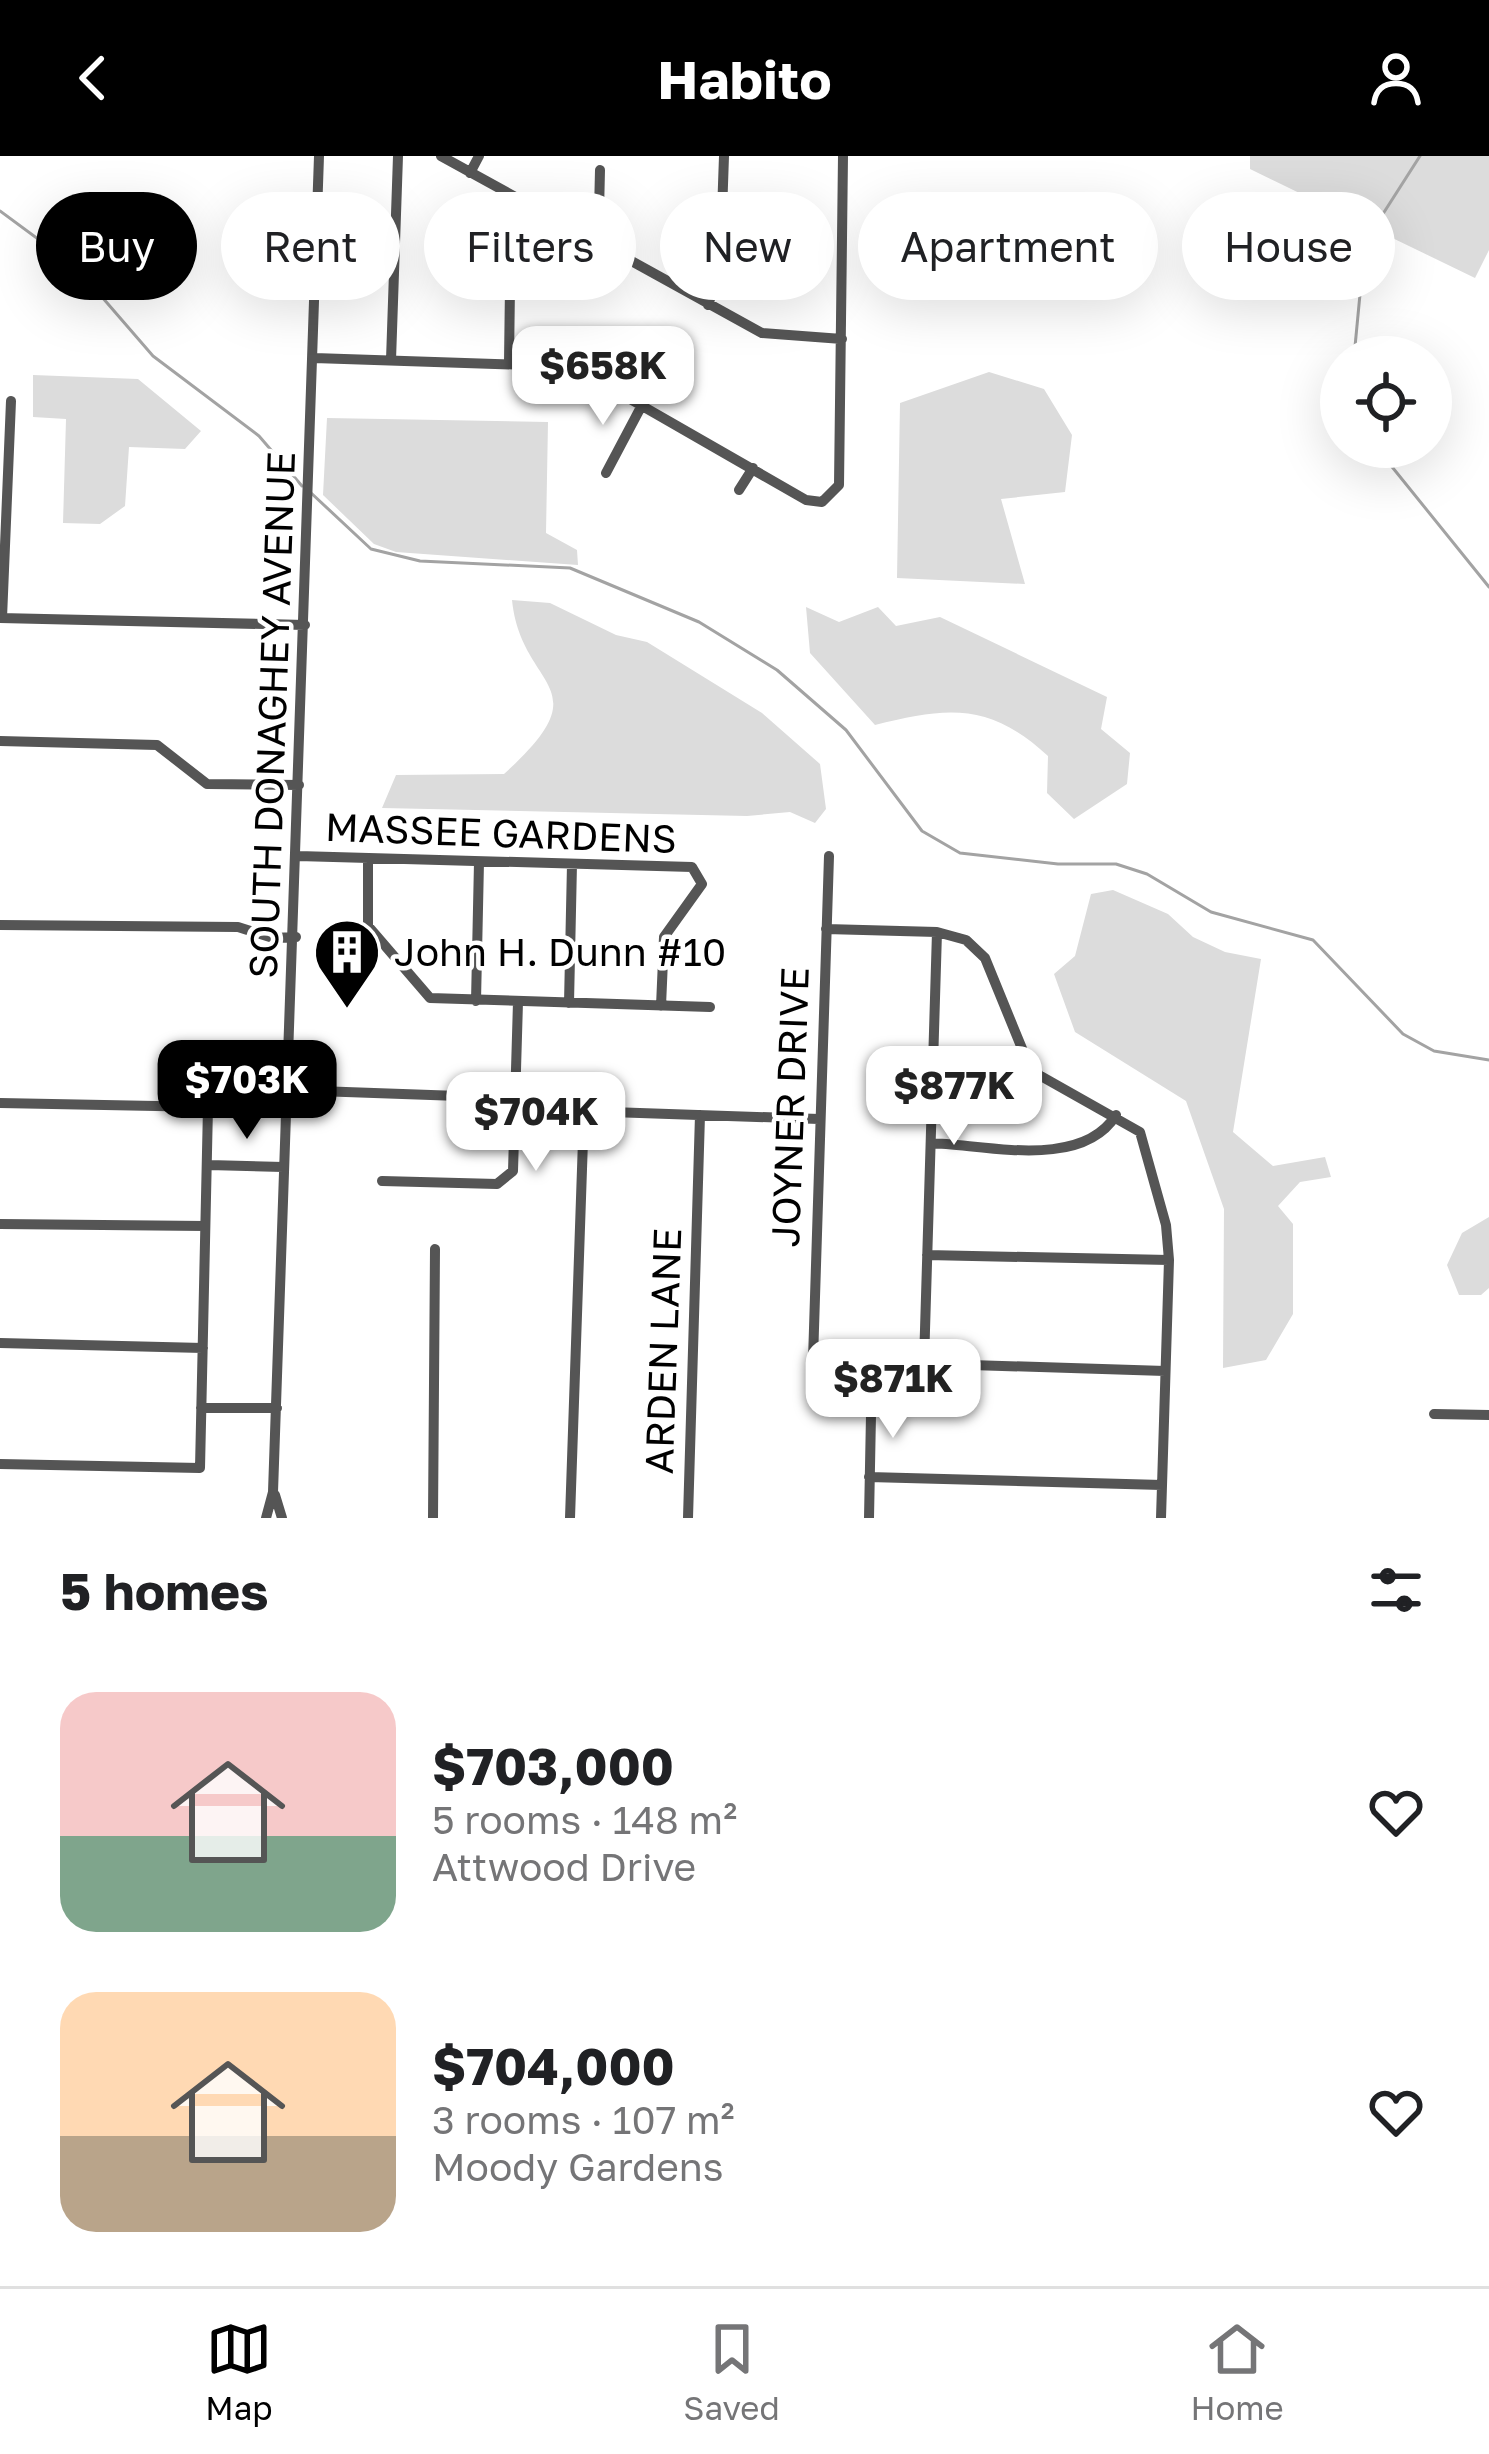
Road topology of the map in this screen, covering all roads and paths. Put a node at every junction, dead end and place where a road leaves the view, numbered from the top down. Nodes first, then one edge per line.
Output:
1 (319, 156) edge
2 (398, 156) edge
3 (441, 156) edge
4 (478, 156) edge
5 (724, 156) edge
6 (843, 156) edge
7 (601, 170) dead end
8 (470, 172) junction
9 (506, 192) edge
10 (600, 192) edge
11 (636, 264) edge
12 (510, 300) edge
13 (708, 305) junction
14 (842, 339) junction
15 (314, 358) junction
16 (391, 360) junction
17 (509, 362) junction
18 (10, 401) dead end
19 (642, 405) junction
20 (753, 468) junction
21 (606, 473) dead end
22 (739, 490) dead end
23 (1, 618) edge
24 (305, 625) junction
25 (0, 741) edge
26 (299, 785) junction
27 (298, 856) junction
28 (829, 856) dead end
29 (368, 859) junction
30 (479, 862) junction
31 (572, 864) junction
32 (0, 925) edge
33 (826, 929) junction
34 (937, 932) junction
35 (296, 937) junction
36 (476, 1001) junction
37 (518, 1002) junction
38 (569, 1003) junction
39 (661, 1006) junction
40 (710, 1006) dead end
41 (289, 1090) junction
42 (0, 1103) edge
43 (516, 1109) junction
44 (584, 1112) junction
45 (700, 1114) junction
46 (1116, 1115) junction
47 (819, 1119) junction
48 (931, 1143) junction
49 (208, 1165) junction
50 (283, 1167) junction
51 (382, 1181) dead end
52 (0, 1224) edge
53 (205, 1226) junction
54 (435, 1249) dead end
55 (927, 1255) junction
56 (1169, 1260) junction
57 (0, 1343) edge
58 (203, 1348) junction
59 (872, 1363) junction
60 (924, 1363) junction
61 (1165, 1371) junction
62 (201, 1408) junction
63 (277, 1408) junction
64 (1433, 1414) dead end
65 (1489, 1415) edge
66 (0, 1464) edge
67 (869, 1477) junction
68 (1162, 1485) junction
69 (273, 1492) junction
70 (266, 1518) edge
71 (282, 1518) edge
72 (433, 1518) edge
73 (570, 1518) edge
74 (688, 1518) edge
75 (869, 1518) edge
76 (1160, 1518) edge

1 - 15 street, SOUTH DONAGHEY AVENUE
2 - 16 street
3 - 8 street
4 - 8 street
5 - 13 street
6 - 14 street
7 - 10 street
8 - 9 street
11 - 13 street
12 - 17 street
13 - 14 street
14 - 20 street
15 - 16 street
15 - 24 street, SOUTH DONAGHEY AVENUE
16 - 17 street
17 - 19 street
18 - 23 street
19 - 20 street
19 - 21 street
20 - 22 street
23 - 24 street
24 - 26 street, SOUTH DONAGHEY AVENUE
25 - 26 street
26 - 27 street, SOUTH DONAGHEY AVENUE
27 - 29 street, MASSEE GARDENS
27 - 35 street, SOUTH DONAGHEY AVENUE
28 - 33 street, JOYNER DRIVE
29 - 30 street, MASSEE GARDENS
29 - 36 street
30 - 31 street, MASSEE GARDENS
30 - 36 street
31 - 38 street
31 - 39 street, MASSEE GARDENS
32 - 35 street
33 - 34 street
33 - 47 street, JOYNER DRIVE
34 - 46 street
34 - 48 street
35 - 41 street, SOUTH DONAGHEY AVENUE
36 - 37 street
37 - 38 street
37 - 43 street
38 - 39 street
39 - 40 street
41 - 43 street
41 - 50 street, SOUTH DONAGHEY AVENUE
42 - 49 street
43 - 44 street
43 - 51 street
44 - 45 street
44 - 73 street
45 - 47 street
45 - 74 street, ARDEN LANE
46 - 48 street
46 - 56 street
47 - 59 street, JOYNER DRIVE
48 - 55 street
49 - 50 street
49 - 53 street
50 - 63 street, SOUTH DONAGHEY AVENUE
52 - 53 street
53 - 58 street
54 - 72 street
55 - 56 street
55 - 60 street
56 - 61 street
57 - 58 street
58 - 62 street
59 - 60 street
59 - 67 street
60 - 61 street
61 - 68 street
62 - 63 street
62 - 66 street
63 - 69 street, SOUTH DONAGHEY AVENUE
64 - 65 street
67 - 68 street
67 - 75 street
68 - 76 street
69 - 70 street, SOUTH DONAGHEY AVENUE
69 - 71 street, SOUTH DONAGHEY AVENUE

